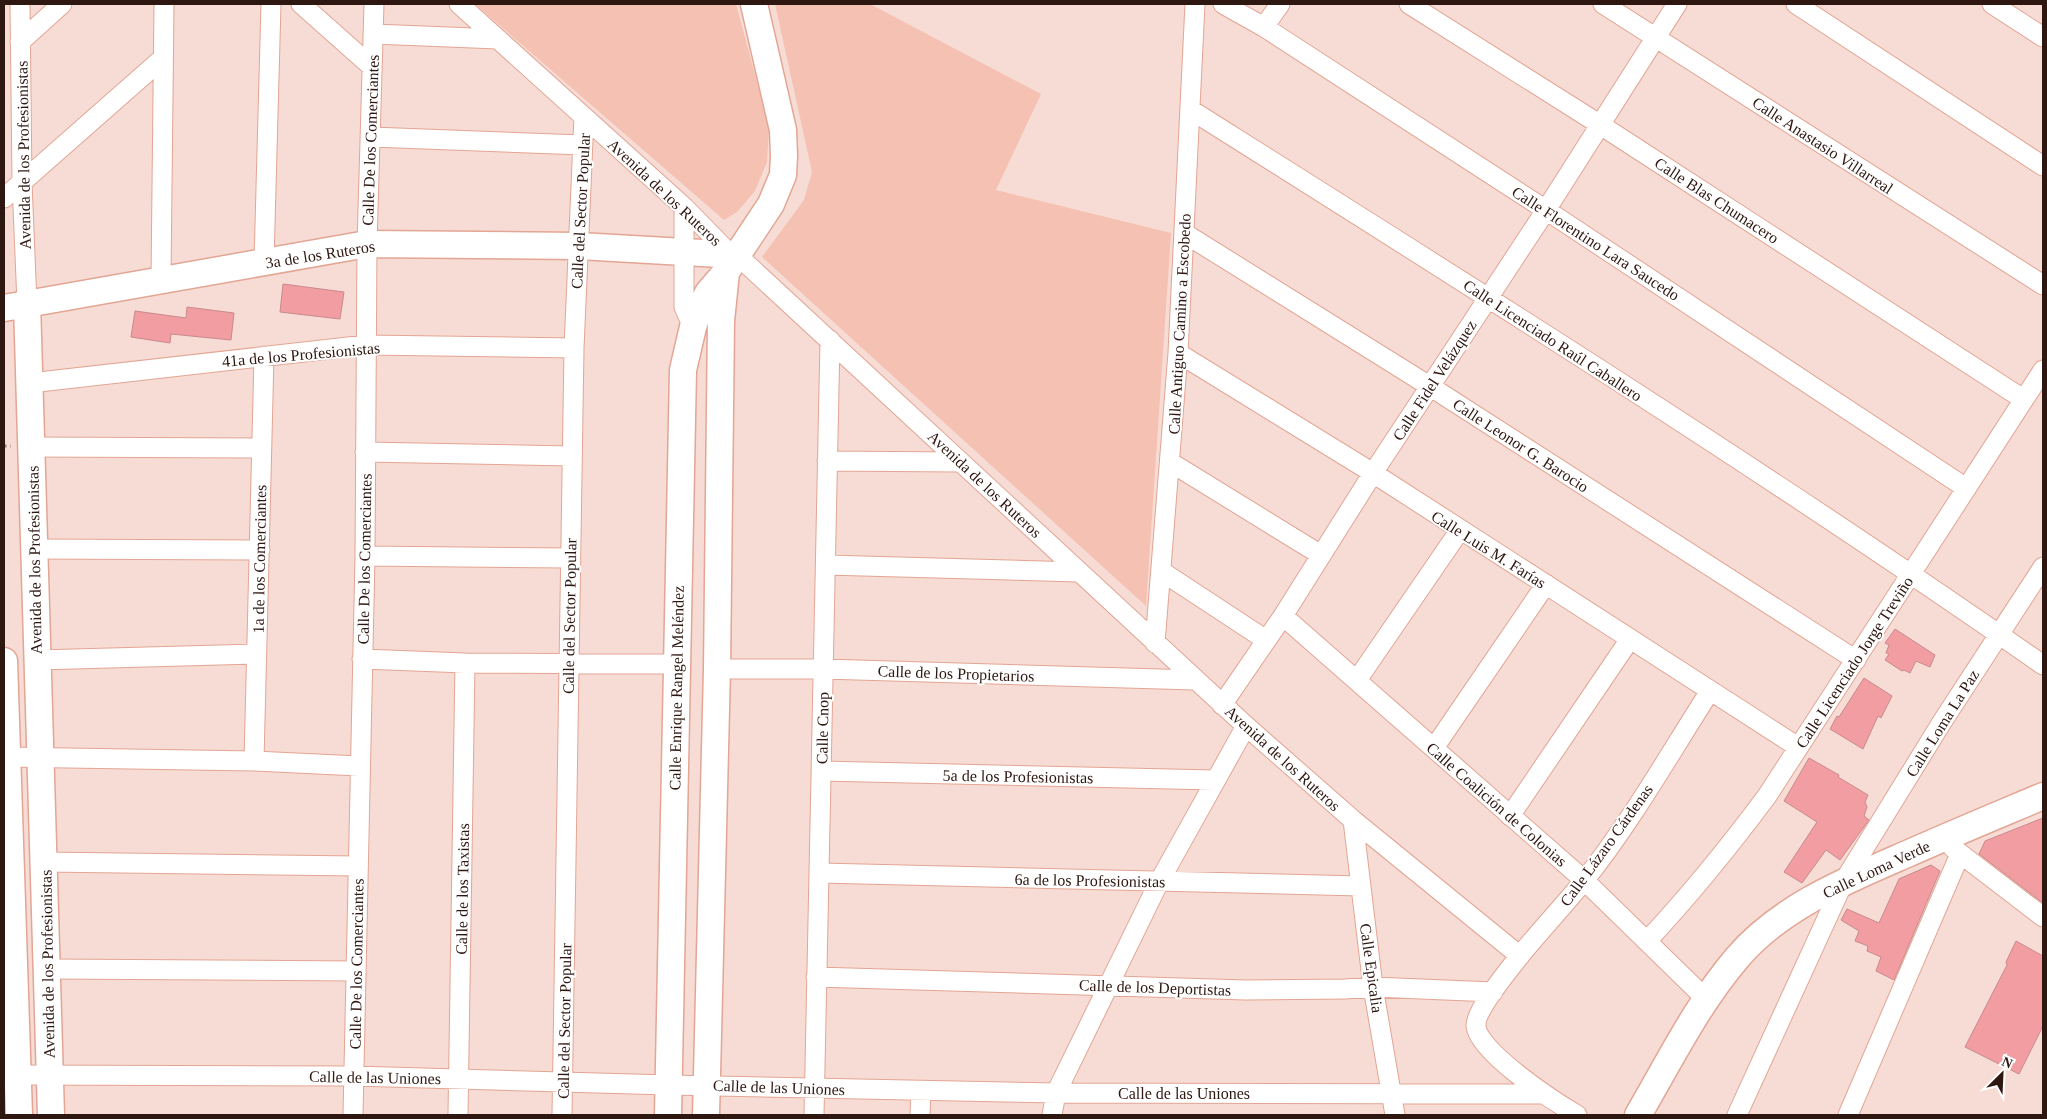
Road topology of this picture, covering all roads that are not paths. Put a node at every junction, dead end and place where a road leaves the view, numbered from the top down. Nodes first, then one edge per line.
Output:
1 (20, 4) edge
2 (62, 4) edge
3 (164, 4) edge
4 (270, 4) edge
5 (301, 4) edge
6 (374, 4) edge
7 (459, 4) edge
8 (754, 4) edge
9 (1195, 4) edge
10 (1223, 4) edge
11 (1280, 4) edge
12 (1409, 4) edge
13 (1603, 4) edge
14 (1677, 4) edge
15 (1796, 4) edge
16 (1992, 4) edge
17 (1264, 27) junction
18 (373, 34) junction
19 (2043, 37) edge
20 (1655, 38) junction
21 (498, 39) junction
22 (20, 42) junction
23 (163, 58) junction
24 (372, 67) junction
25 (1191, 110) junction
26 (584, 117) junction
27 (1600, 124) junction
28 (371, 137) junction
29 (582, 145) junction
30 (2043, 166) edge
31 (22, 183) junction
32 (4, 198) edge
33 (684, 207) junction
34 (1546, 210) junction
35 (1184, 234) junction
36 (367, 244) junction
37 (579, 246) junction
38 (683, 251) junction
39 (731, 260) junction
40 (264, 262) junction
41 (161, 280) junction
42 (2043, 285) edge
43 (1488, 297) junction
44 (15, 305) edge
45 (693, 327) junction
46 (830, 340) junction
47 (366, 345) junction
48 (574, 348) junction
49 (1178, 353) junction
50 (686, 354) junction
51 (264, 356) junction
52 (720, 357) junction
53 (2043, 370) edge
54 (30, 383) junction
55 (1431, 387) junction
56 (2023, 399) junction
57 (31, 447) junction
58 (261, 448) junction
59 (365, 452) junction
60 (571, 456) junction
61 (827, 461) junction
62 (960, 462) junction
63 (1170, 462) junction
64 (1372, 473) junction
65 (1966, 488) junction
66 (1460, 530) junction
67 (34, 548) junction
68 (260, 550) junction
69 (1321, 555) junction
70 (365, 556) junction
71 (569, 558) junction
72 (826, 565) junction
73 (2043, 568) edge
74 (1161, 571) junction
75 (1079, 572) junction
76 (1911, 574) junction
77 (1546, 584) junction
78 (1283, 616) junction
79 (1999, 634) junction
80 (1630, 639) junction
81 (1266, 640) junction
82 (1155, 643) junction
83 (256, 654) junction
84 (362, 659) junction
85 (4, 660) edge
86 (37, 660) junction
87 (1856, 660) junction
88 (465, 663) junction
89 (568, 663) junction
90 (676, 664) junction
91 (2043, 665) edge
92 (718, 669) junction
93 (824, 669) junction
94 (1194, 680) junction
95 (1357, 680) junction
96 (1710, 691) junction
97 (1222, 704) junction
98 (1246, 726) junction
99 (1798, 747) junction
100 (1434, 748) junction
101 (41, 756) junction
102 (6, 757) junction
103 (254, 761) junction
104 (359, 766) junction
105 (821, 771) junction
106 (1215, 780) junction
107 (2043, 796) edge
108 (1510, 816) junction
109 (1353, 820) junction
110 (1951, 846) junction
111 (44, 862) junction
112 (358, 866) junction
113 (820, 873) junction
114 (1584, 880) junction
115 (1844, 881) junction
116 (1158, 882) junction
117 (1361, 886) junction
118 (2043, 917) edge
119 (1647, 941) junction
120 (1520, 956) junction
121 (47, 968) junction
122 (356, 970) junction
123 (816, 977) junction
124 (1108, 986) junction
125 (1373, 987) junction
126 (1493, 992) junction
127 (1706, 999) junction
128 (49, 1074) junction
129 (17, 1075) junction
130 (354, 1076) junction
131 (459, 1079) junction
132 (563, 1083) junction
133 (669, 1085) junction
134 (706, 1085) junction
135 (814, 1089) junction
136 (921, 1091) junction
137 (1056, 1093) junction
138 (1392, 1093) junction
139 (1542, 1094) junction
140 (19, 1115) edge
141 (51, 1115) edge
142 (353, 1115) edge
143 (458, 1115) edge
144 (562, 1115) edge
145 (668, 1115) edge
146 (706, 1115) edge
147 (814, 1115) edge
148 (920, 1115) edge
149 (1052, 1115) edge
150 (1395, 1115) edge
151 (1577, 1115) edge
152 (1638, 1115) edge
153 (1737, 1115) edge
154 (1848, 1115) edge

1 - 22 street, Avenida de los Profesionistas
2 - 22 street
3 - 23 street
4 - 40 street
5 - 24 street
6 - 18 street, Calle De los Comerciantes
7 - 21 street, Avenida de los Ruteros
8 - 39 street, Calle Enrique Rangel Meléndez
9 - 25 street, Calle Antiguo Camino a Escobedo
10 - 17 street, Calle Florentino Lara Saucedo
11 - 17 street
12 - 27 street, Calle Blas Chumacero
13 - 20 street, Calle Anastasio Villarreal
14 - 20 street, Calle Fidel Velázquez
15 - 30 street
16 - 19 street
17 - 34 street, Calle Florentino Lara Saucedo
18 - 21 street
18 - 24 street, Calle De los Comerciantes
20 - 27 street, Calle Fidel Velázquez
20 - 42 street, Calle Anastasio Villarreal
21 - 26 street, Avenida de los Ruteros
22 - 31 street, Avenida de los Profesionistas
23 - 31 street
23 - 41 street
24 - 28 street, Calle De los Comerciantes
25 - 35 street, Calle Antiguo Camino a Escobedo
25 - 43 street, Calle Licenciado Raúl Caballero
26 - 29 street, Calle del Sector Popular
26 - 33 street, Avenida de los Ruteros
27 - 34 street, Calle Fidel Velázquez
27 - 56 street, Calle Blas Chumacero
28 - 29 street
28 - 36 street, Calle De los Comerciantes
29 - 37 street, Calle del Sector Popular
31 - 32 street
31 - 44 street, Avenida de los Profesionistas
33 - 38 street
33 - 39 street, Avenida de los Ruteros
34 - 43 street, Calle Fidel Velázquez
34 - 65 street, Calle Florentino Lara Saucedo
35 - 49 street, Calle Antiguo Camino a Escobedo
35 - 55 street, Calle Leonor G. Barocio
36 - 37 street, 3a de los Ruteros
36 - 40 street, 3a de los Ruteros
36 - 47 street, Calle De los Comerciantes
37 - 38 street, 3a de los Ruteros
37 - 48 street, Calle del Sector Popular
38 - 39 street, 3a de los Ruteros
38 - 45 street
39 - 45 street, Calle Enrique Rangel Meléndez
39 - 46 street, Avenida de los Ruteros
39 - 52 street, Calle Enrique Rangel Meléndez
40 - 41 street, 3a de los Ruteros
41 - 44 street, 3a de los Ruteros
43 - 55 street, Calle Fidel Velázquez
43 - 76 street, Calle Licenciado Raúl Caballero
44 - 54 street, Avenida de los Profesionistas
45 - 50 street, Calle Enrique Rangel Meléndez
46 - 61 street, Calle Cnop
46 - 62 street, Avenida de los Ruteros
47 - 48 street, 41a de los Profesionistas
47 - 51 street, 41a de los Profesionistas
47 - 59 street, Calle De los Comerciantes
48 - 60 street, Calle del Sector Popular
49 - 63 street, Calle Antiguo Camino a Escobedo
49 - 64 street, Calle Luis M. Farías
50 - 52 street
50 - 90 street, Calle Enrique Rangel Meléndez
51 - 54 street, 41a de los Profesionistas
51 - 58 street, 1a de los Comerciantes
52 - 92 street, Calle Enrique Rangel Meléndez
53 - 56 street, Calle Licenciado Jorge Treviño
54 - 57 street, Avenida de los Profesionistas
55 - 64 street, Calle Fidel Velázquez
55 - 87 street, Calle Leonor G. Barocio
56 - 65 street, Calle Licenciado Jorge Treviño
57 - 58 street
57 - 67 street, Avenida de los Profesionistas
58 - 68 street, 1a de los Comerciantes
59 - 60 street
59 - 70 street, Calle De los Comerciantes
60 - 71 street, Calle del Sector Popular
61 - 62 street
61 - 72 street, Calle Cnop
62 - 75 street, Avenida de los Ruteros
63 - 69 street
63 - 74 street, Calle Antiguo Camino a Escobedo
64 - 66 street, Calle Luis M. Farías
64 - 69 street, Calle Fidel Velázquez
65 - 76 street, Calle Licenciado Jorge Treviño
66 - 77 street, Calle Luis M. Farías
66 - 95 street
67 - 68 street
67 - 86 street, Avenida de los Profesionistas
68 - 83 street, 1a de los Comerciantes
69 - 78 street, Calle Fidel Velázquez
70 - 71 street
70 - 84 street, Calle De los Comerciantes
71 - 89 street, Calle del Sector Popular
72 - 75 street
72 - 93 street, Calle Cnop
73 - 79 street, Calle Loma La Paz
74 - 81 street
74 - 82 street, Calle Antiguo Camino a Escobedo
75 - 82 street, Avenida de los Ruteros
76 - 79 street, Calle Licenciado Raúl Caballero
76 - 87 street, Calle Licenciado Jorge Treviño
77 - 80 street, Calle Luis M. Farías
77 - 100 street
78 - 81 street, Calle Fidel Velázquez
78 - 95 street, Calle Coalición de Colonias
79 - 91 street, Calle Licenciado Raúl Caballero
79 - 115 street, Calle Loma La Paz
80 - 96 street, Calle Luis M. Farías
80 - 108 street
81 - 97 street, Calle Fidel Velázquez
82 - 94 street, Avenida de los Ruteros
83 - 86 street
83 - 103 street, 1a de los Comerciantes
84 - 88 street
84 - 104 street, Calle De los Comerciantes
85 - 102 street, Avenida de los Profesionistas
86 - 101 street, Avenida de los Profesionistas
87 - 99 street, Calle Licenciado Jorge Treviño
88 - 89 street
88 - 131 street, Calle de los Taxistas
89 - 90 street
89 - 132 street, Calle del Sector Popular
90 - 133 street, Calle Enrique Rangel Meléndez
92 - 93 street, Calle de los Propietarios
92 - 134 street, Calle Enrique Rangel Meléndez
93 - 94 street, Calle de los Propietarios
93 - 105 street, Calle Cnop
94 - 97 street, Avenida de los Ruteros
95 - 100 street, Calle Coalición de Colonias
96 - 99 street, Calle Luis M. Farías
96 - 114 street, Calle Lázaro Cárdenas
97 - 98 street, Avenida de los Ruteros
98 - 106 street
98 - 109 street, Avenida de los Ruteros
99 - 119 street, Calle Licenciado Jorge Treviño
100 - 108 street, Calle Coalición de Colonias
101 - 102 street
101 - 103 street
101 - 111 street, Avenida de los Profesionistas
102 - 129 street, Avenida de los Profesionistas
103 - 104 street
104 - 112 street, Calle De los Comerciantes
105 - 106 street, 5a de los Profesionistas
105 - 113 street, Calle Cnop
106 - 116 street
107 - 110 street, Calle Loma Verde
108 - 114 street, Calle Coalición de Colonias
109 - 117 street, Calle Epicalia
109 - 120 street, Avenida de los Ruteros
110 - 115 street, Calle Loma Verde
110 - 118 street
110 - 154 street
111 - 112 street
111 - 121 street, Avenida de los Profesionistas
112 - 122 street, Calle De los Comerciantes
113 - 116 street, 6a de los Profesionistas
113 - 123 street, Calle Cnop
114 - 119 street, Calle Coalición de Colonias
114 - 120 street, Calle Lázaro Cárdenas
115 - 127 street, Calle Loma Verde
115 - 153 street, Calle Loma La Paz
116 - 117 street, 6a de los Profesionistas
116 - 124 street
117 - 125 street, Calle Epicalia
119 - 127 street, Calle Coalición de Colonias
120 - 126 street, Calle Lázaro Cárdenas
121 - 122 street
121 - 128 street, Avenida de los Profesionistas
122 - 130 street, Calle De los Comerciantes
123 - 124 street, Calle de los Deportistas
123 - 135 street, Calle Cnop
124 - 125 street, Calle de los Deportistas
124 - 137 street
125 - 126 street, Calle de los Deportistas
125 - 138 street, Calle Epicalia
126 - 139 street, Calle Lázaro Cárdenas
127 - 152 street, Calle Loma Verde
128 - 129 street, Calle de las Uniones
128 - 130 street, Calle de las Uniones
128 - 141 street, Avenida de los Profesionistas
129 - 140 street, Avenida de los Profesionistas
130 - 131 street, Calle de las Uniones
130 - 142 street, Calle De los Comerciantes
131 - 132 street, Calle de las Uniones
131 - 143 street, Calle de los Taxistas
132 - 133 street, Calle de las Uniones
132 - 144 street, Calle del Sector Popular
133 - 134 street, Calle de las Uniones
133 - 145 street, Calle Enrique Rangel Meléndez
134 - 135 street, Calle de las Uniones
134 - 146 street, Calle Enrique Rangel Meléndez
135 - 136 street, Calle de las Uniones
135 - 147 street, Calle Cnop
136 - 137 street, Calle de las Uniones
136 - 148 street
137 - 138 street, Calle de las Uniones
137 - 149 street
138 - 139 street, Calle de las Uniones
138 - 150 street, Calle Epicalia
139 - 151 street, Calle Lázaro Cárdenas

